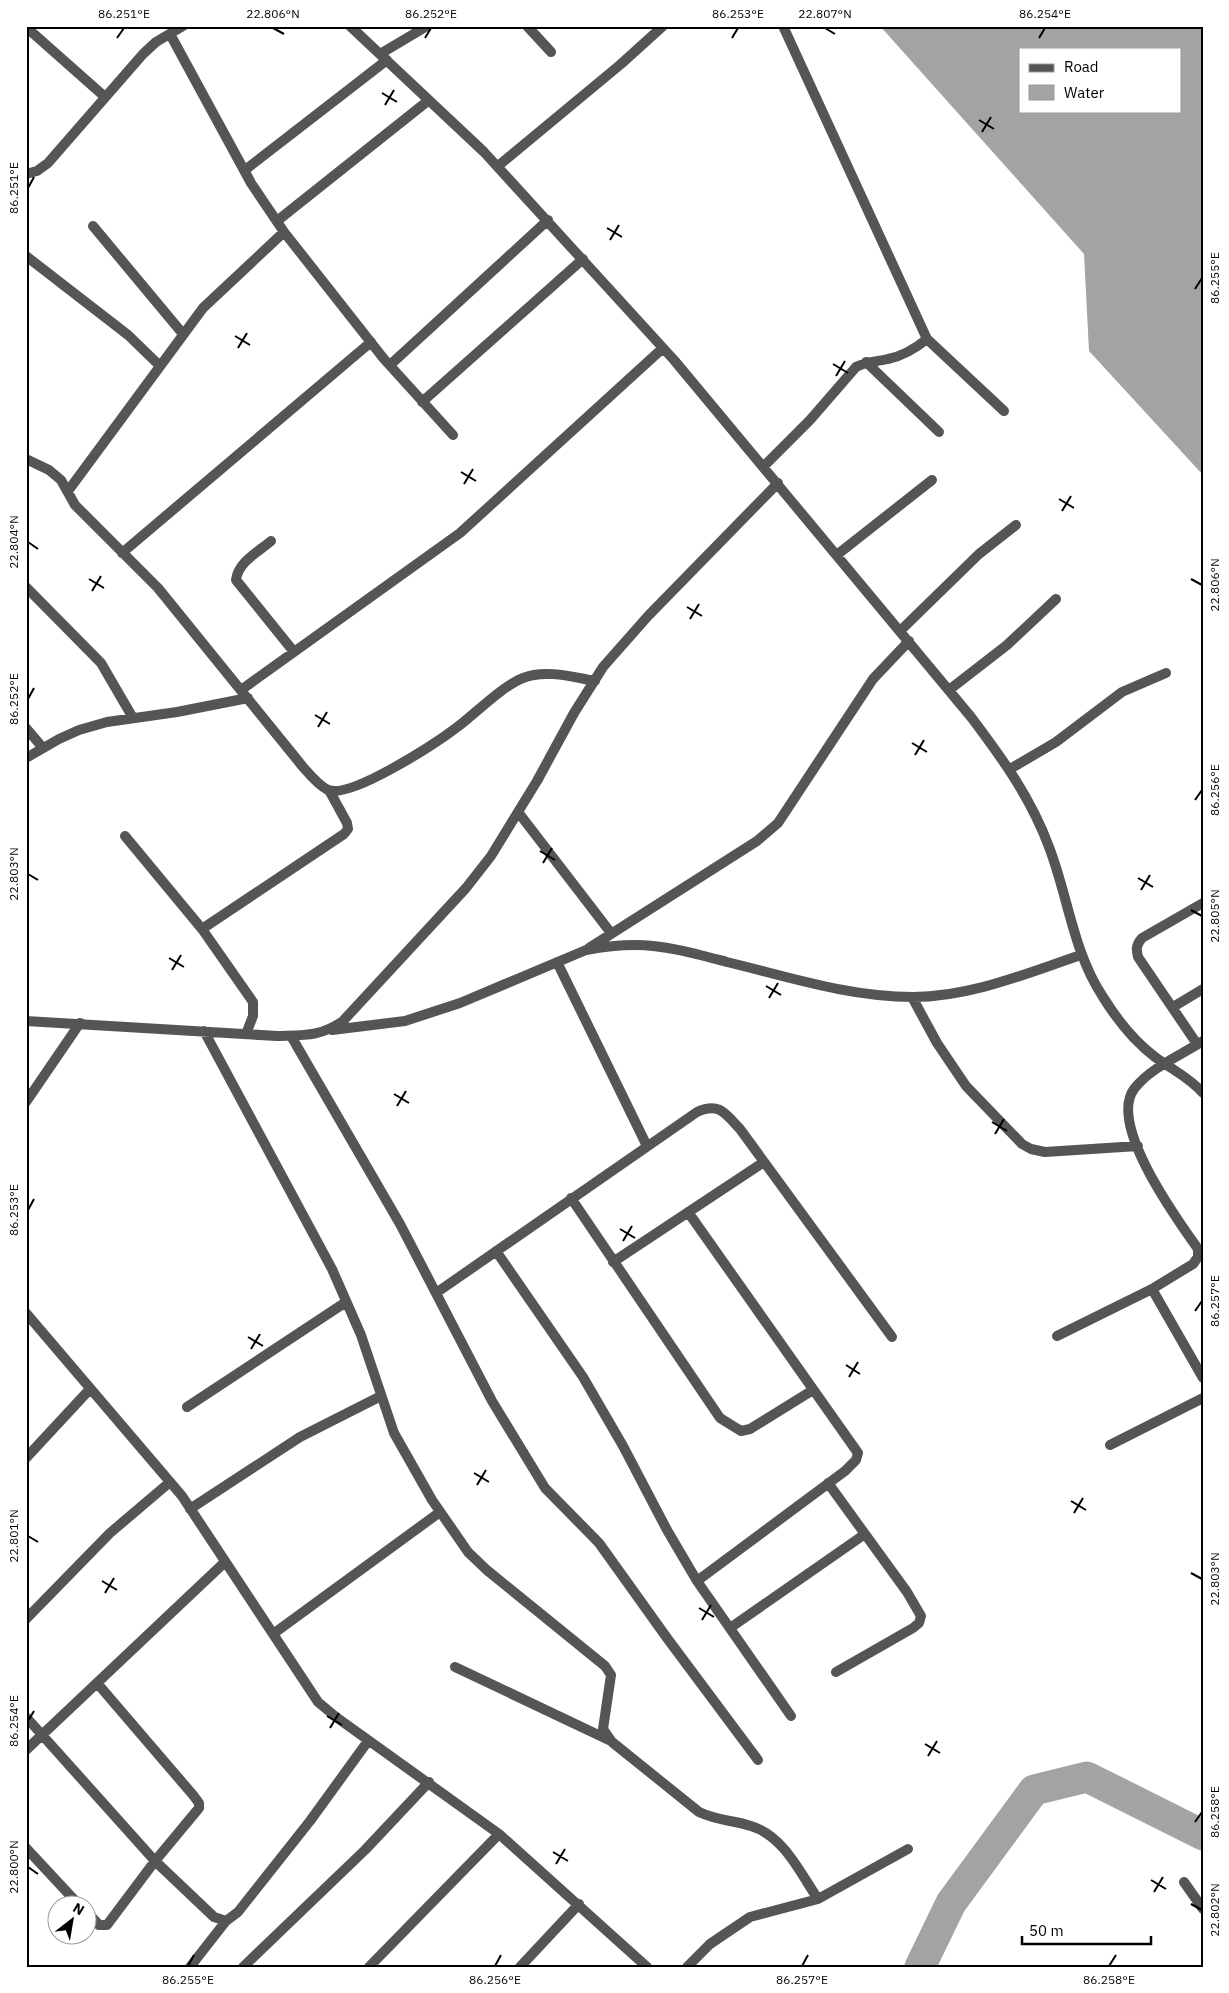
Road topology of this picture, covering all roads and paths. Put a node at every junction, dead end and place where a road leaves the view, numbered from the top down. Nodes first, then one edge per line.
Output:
1 (183, 26) edge
2 (350, 26) edge
3 (427, 26) edge
4 (527, 26) edge
5 (662, 26) edge
6 (783, 26) edge
7 (26, 27) edge
8 (170, 34) junction
9 (551, 52) dead end
10 (384, 57) junction
11 (105, 97) junction
12 (429, 100) junction
13 (498, 166) junction
14 (245, 170) junction
15 (26, 174) edge
16 (548, 220) junction
17 (276, 221) junction
18 (93, 226) dead end
19 (284, 232) junction
20 (26, 256) edge
21 (583, 259) junction
22 (183, 334) junction
23 (927, 339) junction
24 (371, 342) junction
25 (663, 348) junction
26 (866, 362) junction
27 (159, 365) junction
28 (390, 365) junction
29 (422, 402) junction
30 (1004, 411) dead end
31 (939, 432) dead end
32 (453, 435) dead end
33 (26, 459) edge
34 (764, 466) junction
35 (932, 480) dead end
36 (778, 483) junction
37 (68, 491) junction
38 (1016, 524) dead end
39 (271, 541) dead end
40 (122, 553) junction
41 (838, 554) junction
42 (26, 587) edge
43 (1056, 599) dead end
44 (900, 631) junction
45 (909, 641) junction
46 (294, 652) junction
47 (1166, 673) dead end
48 (595, 681) junction
49 (241, 690) junction
50 (949, 690) junction
51 (248, 698) junction
52 (133, 718) junction
53 (26, 728) edge
54 (43, 748) junction
55 (26, 758) edge
56 (1010, 769) junction
57 (329, 790) junction
58 (518, 812) junction
59 (125, 836) dead end
60 (1203, 904) edge
61 (202, 929) junction
62 (611, 933) junction
63 (586, 950) junction
64 (1081, 955) junction
65 (557, 962) junction
66 (1203, 989) edge
67 (912, 997) junction
68 (1173, 1007) junction
69 (26, 1021) edge
70 (80, 1023) junction
71 (204, 1031) junction
72 (328, 1031) junction
73 (246, 1034) junction
74 (291, 1036) junction
75 (1200, 1043) edge
76 (1167, 1064) junction
77 (1203, 1093) edge
78 (26, 1102) edge
79 (647, 1146) junction
80 (1138, 1146) junction
81 (764, 1162) junction
82 (571, 1198) junction
83 (688, 1212) junction
84 (496, 1251) junction
85 (614, 1262) junction
86 (1152, 1289) junction
87 (436, 1293) junction
88 (346, 1302) junction
89 (26, 1313) edge
90 (1057, 1336) dead end
91 (892, 1337) dead end
92 (1203, 1378) edge
93 (90, 1389) junction
94 (813, 1390) junction
95 (381, 1396) junction
96 (1203, 1398) edge
97 (187, 1407) dead end
98 (1110, 1445) dead end
99 (26, 1458) edge
100 (170, 1482) junction
101 (828, 1483) junction
102 (190, 1509) junction
103 (440, 1512) junction
104 (865, 1534) junction
105 (225, 1562) junction
106 (697, 1581) junction
107 (26, 1618) edge
108 (730, 1628) junction
109 (273, 1634) junction
110 (454, 1667) dead end
111 (836, 1672) dead end
112 (97, 1683) junction
113 (792, 1716) dead end
114 (26, 1717) edge
115 (43, 1734) junction
116 (368, 1740) junction
117 (612, 1742) junction
118 (26, 1750) edge
119 (758, 1760) dead end
120 (429, 1782) junction
121 (499, 1834) junction
122 (26, 1848) edge
123 (908, 1849) dead end
124 (154, 1862) junction
125 (1184, 1882) dead end
126 (71, 1896) edge
127 (818, 1899) junction
128 (579, 1904) junction
129 (1203, 1909) edge
130 (226, 1921) junction
131 (98, 1924) edge
132 (190, 1967) edge
133 (242, 1967) edge
134 (369, 1967) edge
135 (520, 1967) edge
136 (647, 1967) edge
137 (687, 1967) edge

1 - 8 street
2 - 10 street
3 - 10 street
4 - 9 street
5 - 13 street
6 - 23 street
7 - 11 street
8 - 11 street
8 - 14 street
10 - 12 street
10 - 14 street
11 - 15 street
12 - 13 street
12 - 17 street
13 - 16 street
14 - 17 street
16 - 21 street
16 - 28 street
17 - 19 street
18 - 22 street
19 - 22 street
19 - 24 street
20 - 27 street
21 - 25 street
21 - 29 street
22 - 27 street
23 - 26 street
23 - 30 street
24 - 28 street
24 - 40 street
25 - 34 street
25 - 46 street
26 - 31 street
26 - 34 street
27 - 37 street
28 - 29 street
29 - 32 street
33 - 37 street
34 - 36 street
35 - 41 street
36 - 41 street
36 - 48 street
37 - 40 street
38 - 44 street
39 - 46 street
40 - 49 street
41 - 44 street
42 - 52 street
43 - 50 street
44 - 45 street
45 - 50 street
45 - 62 street
46 - 49 street
47 - 56 street
48 - 57 street
48 - 58 street
49 - 51 street
50 - 56 street
51 - 52 street
51 - 57 street
52 - 54 street
53 - 54 street
54 - 55 street
56 - 64 street
57 - 61 street
58 - 62 street
58 - 72 street
59 - 61 street
60 - 68 street
61 - 73 street
62 - 63 street
63 - 65 street
63 - 67 street
64 - 67 street
64 - 76 street
65 - 72 street
65 - 79 street
66 - 68 street
67 - 80 street
68 - 75 street
69 - 70 street
70 - 71 street
70 - 78 street
71 - 73 street
71 - 88 street
72 - 74 street
73 - 74 street
74 - 87 street
75 - 76 street
76 - 77 street
76 - 80 street
79 - 81 street
79 - 82 street
80 - 86 street
81 - 83 street
81 - 91 street
82 - 84 street
82 - 85 street
83 - 85 street
83 - 94 street
84 - 87 street
84 - 106 street
85 - 94 street
86 - 90 street
86 - 92 street
87 - 119 street
88 - 95 street
88 - 97 street
89 - 93 street
93 - 99 street
93 - 100 street
94 - 101 street
95 - 102 street
95 - 103 street
96 - 98 street
100 - 102 street
100 - 107 street
101 - 104 street
101 - 106 street
102 - 105 street
103 - 109 street
103 - 117 street
104 - 108 street
104 - 111 street
105 - 109 street
105 - 112 street
106 - 108 street
108 - 113 street
109 - 116 street
110 - 117 street
112 - 115 street
112 - 124 street
114 - 115 street
115 - 118 street
115 - 124 street
116 - 120 street
116 - 130 street
117 - 127 street
120 - 121 street
120 - 133 street
121 - 128 street
121 - 134 street
122 - 126 street
123 - 127 street
124 - 130 street
124 - 131 street
125 - 129 street
127 - 137 street
128 - 135 street
128 - 136 street
130 - 132 street

